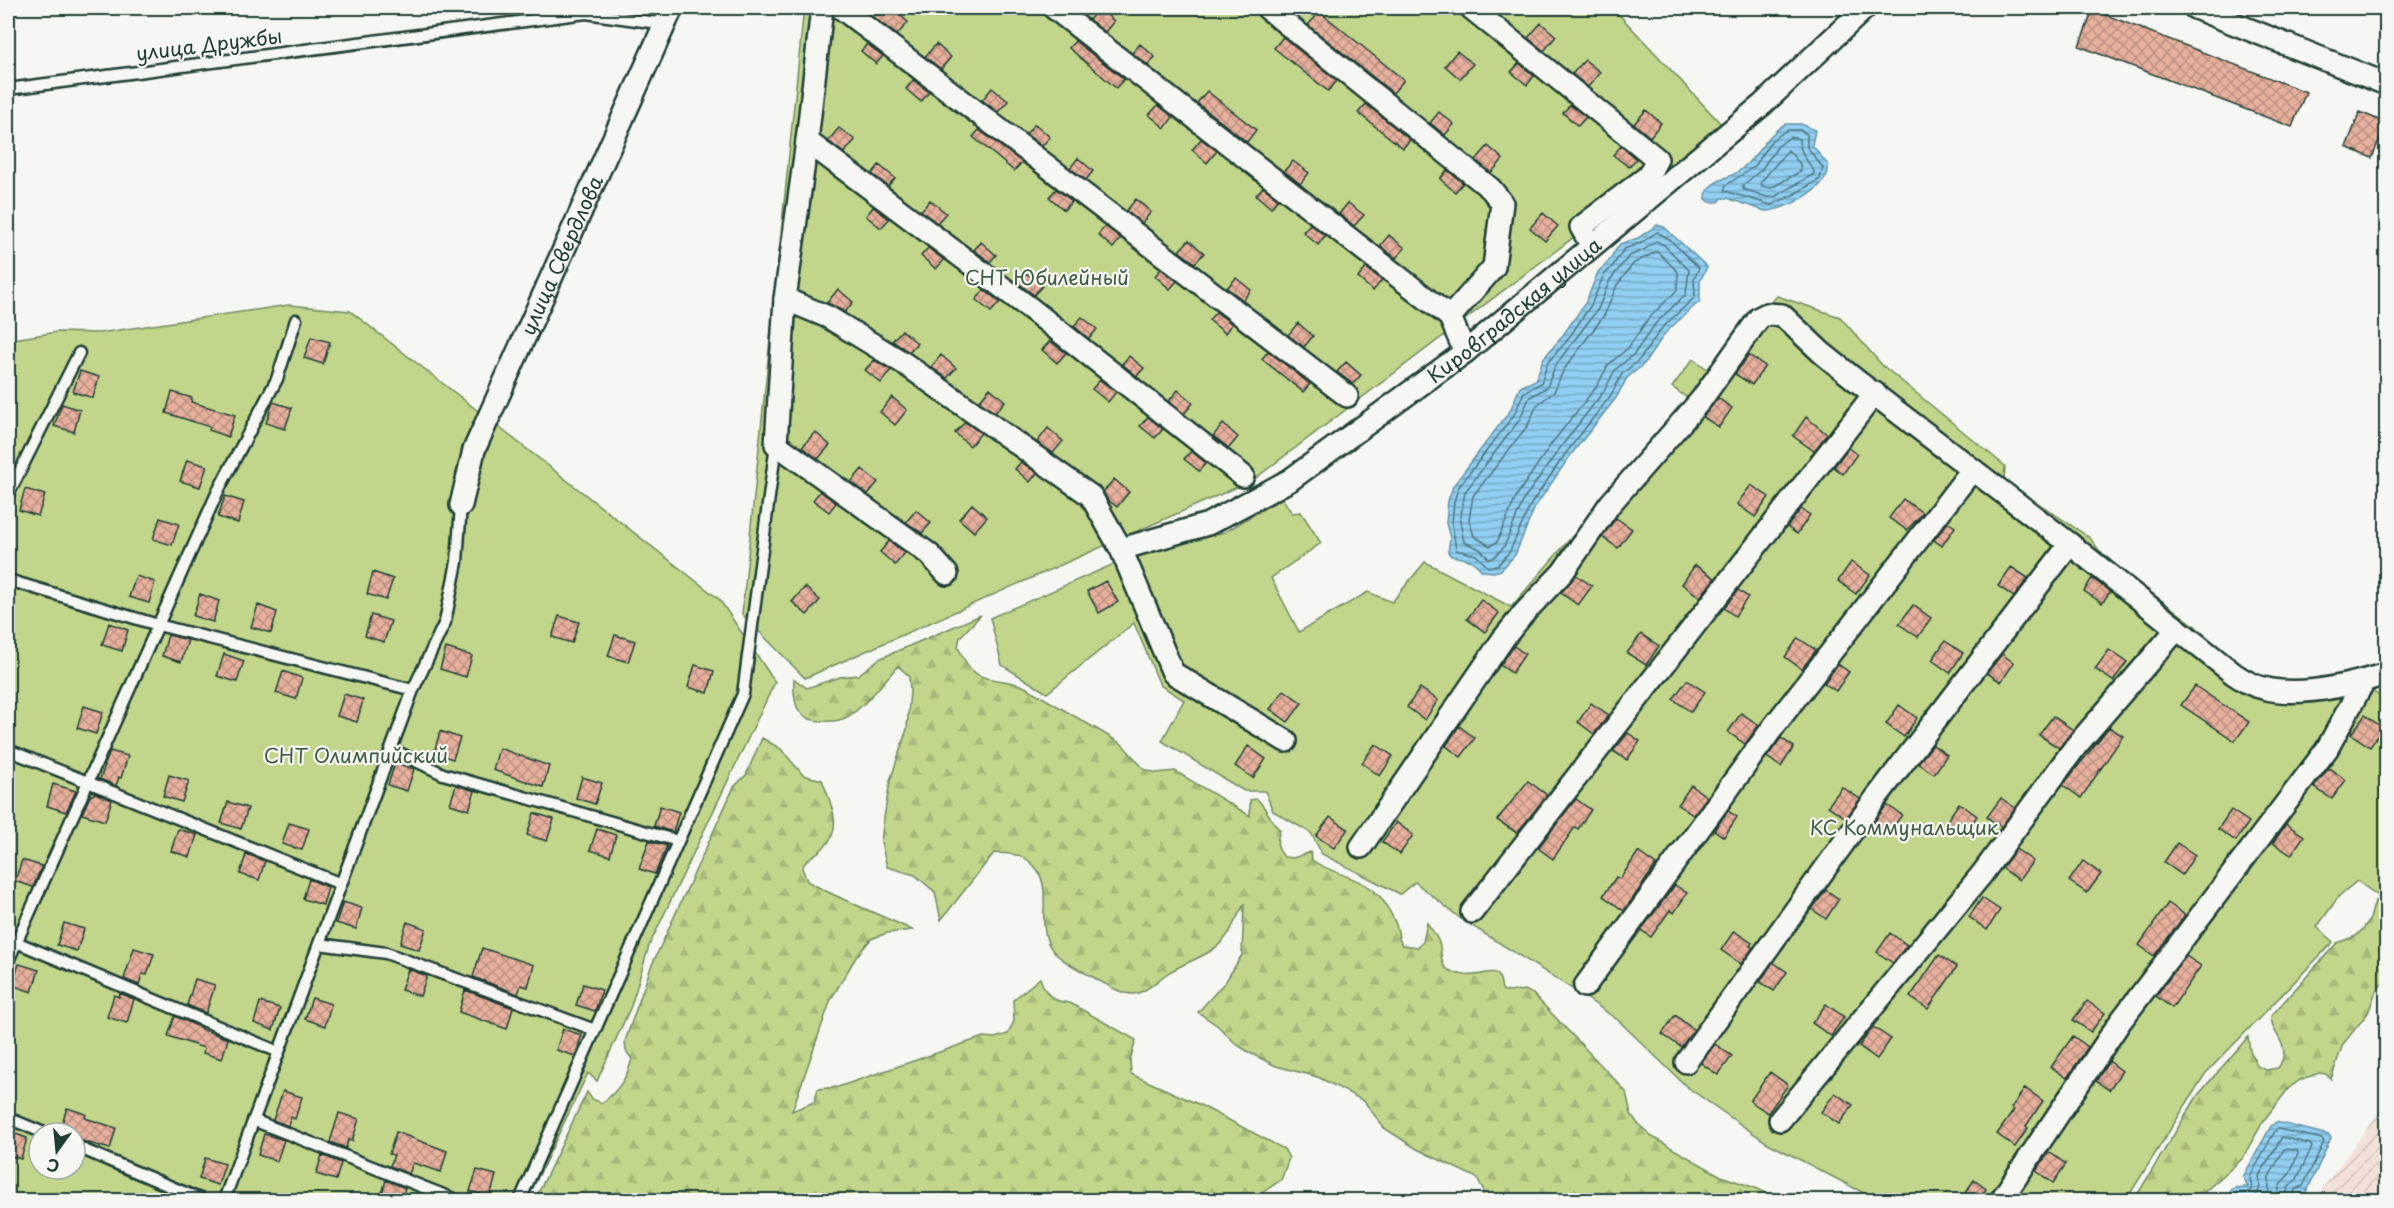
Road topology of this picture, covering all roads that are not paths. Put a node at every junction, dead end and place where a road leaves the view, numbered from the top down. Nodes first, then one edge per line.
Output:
1 (822, 8) edge
2 (841, 8) edge
3 (1054, 8) edge
4 (1267, 8) edge
5 (1471, 8) edge
6 (1865, 8) edge
7 (2195, 8) edge
8 (668, 16) edge
9 (2386, 84) edge
10 (8, 89) edge
11 (807, 141) junction
12 (1592, 246) junction
13 (785, 299) junction
14 (1450, 317) junction
15 (296, 320) dead end
16 (1465, 352) junction
17 (80, 353) dead end
18 (1875, 393) junction
19 (1347, 396) dead end
20 (776, 444) junction
21 (1972, 470) junction
22 (1244, 476) dead end
23 (8, 495) edge
24 (461, 505) joint
25 (2070, 544) junction
26 (1121, 549) junction
27 (947, 574) dead end
28 (8, 580) edge
29 (158, 625) junction
30 (2177, 629) junction
31 (2386, 674) edge
32 (2364, 681) junction
33 (413, 690) junction
34 (1286, 741) dead end
35 (391, 749) junction
36 (8, 750) edge
37 (87, 783) junction
38 (678, 841) junction
39 (1361, 847) dead end
40 (341, 884) junction
41 (1472, 912) dead end
42 (16, 942) junction
43 (319, 944) junction
44 (8, 961) edge
45 (1585, 986) dead end
46 (595, 1030) junction
47 (279, 1052) junction
48 (1686, 1062) dead end
49 (8, 1118) edge
50 (254, 1120) junction
51 (1780, 1120) dead end
52 (27, 1126) edge
53 (87, 1151) edge
54 (202, 1200) edge
55 (224, 1200) edge
56 (456, 1200) edge
57 (520, 1200) edge
58 (2001, 1200) edge

1 - 11 street
2 - 19 street
3 - 14 street
4 - 14 street
5 - 12 street
6 - 12 street, Кировградская улица
7 - 9 street
8 - 10 lane, улица Дружбы
8 - 24 street, улица Свердлова
11 - 13 street
11 - 22 street
12 - 16 street, Кировградская улица
13 - 20 street
13 - 26 street
14 - 16 street
15 - 29 lane
16 - 26 street, Кировградская улица
17 - 23 lane
18 - 21 street
18 - 39 street
18 - 41 street
20 - 27 street
20 - 38 lane
21 - 25 street
21 - 45 street
24 - 33 lane
25 - 30 street
25 - 48 street
26 - 34 street
28 - 29 lane
29 - 33 lane
29 - 37 lane
30 - 32 street
30 - 51 street
31 - 32 street
32 - 58 street
33 - 35 lane
35 - 38 lane
35 - 40 lane
36 - 37 lane
37 - 40 lane
37 - 42 lane
38 - 46 lane
40 - 43 lane
42 - 44 lane
42 - 47 lane
43 - 46 lane
43 - 47 lane
46 - 57 lane
47 - 50 lane
49 - 52 lane
50 - 55 lane
50 - 56 lane
53 - 54 lane

